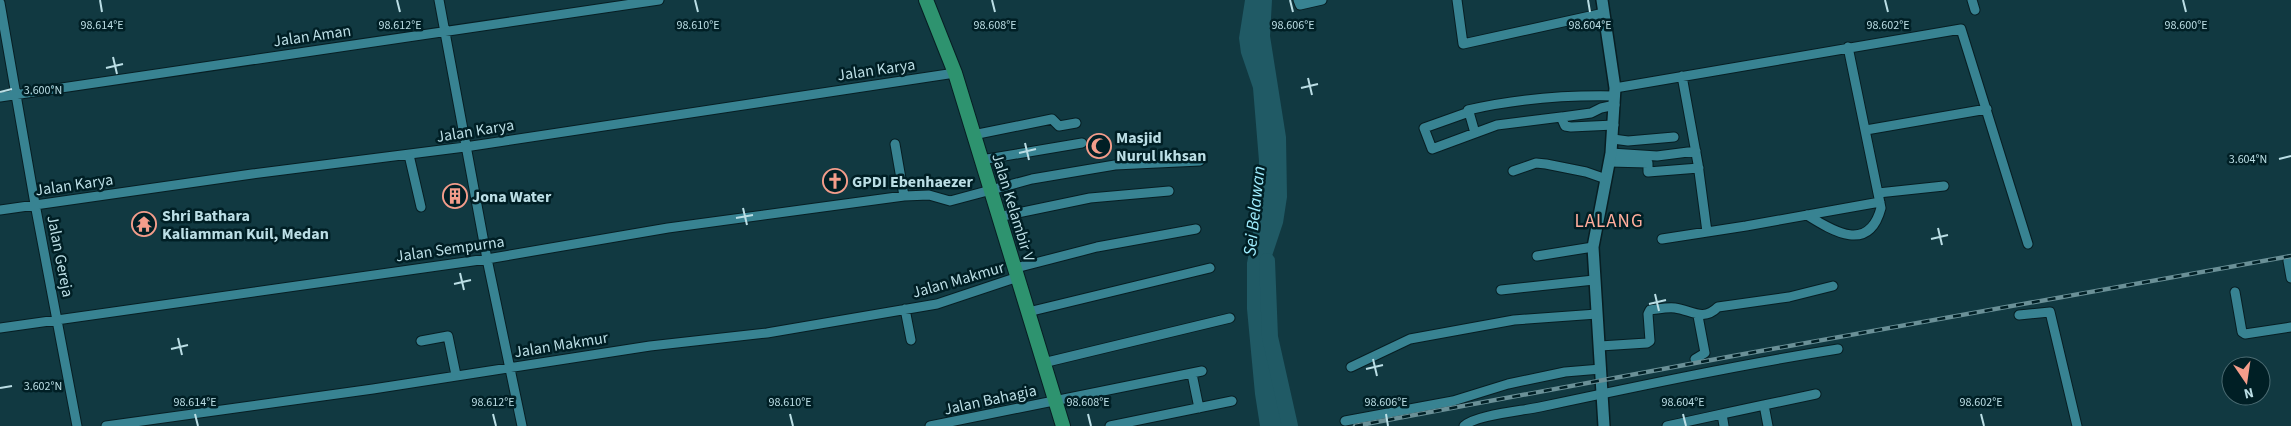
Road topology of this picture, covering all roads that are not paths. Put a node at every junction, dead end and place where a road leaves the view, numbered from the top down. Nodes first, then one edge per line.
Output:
1 (439, 0) edge
2 (659, 0) edge
3 (926, 0) edge
4 (1298, 0) edge
5 (1322, 0) edge
6 (1457, 0) edge
7 (1602, 0) edge
8 (1972, 0) edge
9 (0, 3) edge
10 (1975, 10) dead end
11 (1604, 13) junction
12 (444, 31) junction
13 (1848, 47) junction
14 (954, 72) junction
15 (1682, 76) junction
16 (16, 94) junction
17 (1615, 96) junction
18 (0, 97) edge
19 (1987, 109) junction
20 (1469, 112) junction
21 (1562, 117) junction
22 (1076, 123) dead end
23 (1614, 124) junction
24 (1866, 130) junction
25 (1475, 133) junction
26 (973, 135) junction
27 (1674, 137) dead end
28 (1613, 139) junction
29 (1082, 143) dead end
30 (895, 144) dead end
31 (465, 146) junction
32 (1696, 151) junction
33 (409, 154) junction
34 (1610, 158) junction
35 (1648, 159) junction
36 (981, 160) junction
37 (1200, 161) dead end
38 (1699, 168) junction
39 (1513, 171) dead end
40 (1606, 179) junction
41 (1944, 186) dead end
42 (991, 189) junction
43 (1169, 191) dead end
44 (904, 196) junction
45 (1879, 197) junction
46 (35, 204) junction
47 (421, 207) dead end
48 (0, 210) edge
49 (1807, 215) junction
50 (998, 218) junction
51 (1196, 228) dead end
52 (1707, 232) junction
53 (1662, 239) dead end
54 (2028, 244) dead end
55 (1593, 247) junction
56 (1537, 256) dead end
57 (487, 259) junction
58 (2291, 260) edge
59 (1210, 268) dead end
60 (1017, 273) junction
61 (2291, 278) edge
62 (1594, 280) junction
63 (1833, 286) dead end
64 (1501, 290) dead end
65 (2235, 292) dead end
66 (905, 309) junction
67 (1028, 312) junction
68 (1597, 314) junction
69 (2019, 315) dead end
70 (1698, 316) junction
71 (1230, 318) dead end
72 (58, 320) junction
73 (2291, 327) edge
74 (0, 328) edge
75 (911, 340) dead end
76 (421, 341) dead end
77 (1600, 346) junction
78 (1838, 349) dead end
79 (1695, 358) dead end
80 (1043, 363) junction
81 (510, 367) junction
82 (1351, 367) dead end
83 (1601, 369) junction
84 (1202, 371) dead end
85 (1192, 374) junction
86 (456, 375) junction
87 (1602, 394) junction
88 (1816, 394) dead end
89 (1055, 401) junction
90 (1232, 401) dead end
91 (1764, 405) junction
92 (1199, 408) junction
93 (1722, 414) junction
94 (1344, 421) dead end
95 (950, 425) edge
96 (77, 426) edge
97 (106, 426) edge
98 (522, 426) edge
99 (930, 426) edge
100 (1063, 426) edge
101 (1110, 426) edge
102 (1464, 426) edge
103 (1604, 426) edge
104 (1667, 426) edge
105 (1724, 426) edge
106 (1768, 426) edge
107 (2078, 426) edge

1 - 12 street
2 - 12 street, Jalan Aman
3 - 14 main road, Jalan Kelambir V
4 - 5 street
6 - 11 street
7 - 11 street
8 - 10 street
9 - 16 street, Jalan Gereja
11 - 17 street
12 - 16 street, Jalan Aman
12 - 31 street
13 - 15 street
13 - 19 street
13 - 24 street
14 - 26 main road, Jalan Kelambir V
14 - 31 street, Jalan Karya
15 - 17 street
15 - 32 street
16 - 18 street, Jalan Aman
16 - 46 street, Jalan Gereja
17 - 20 street
17 - 21 street
17 - 23 street
19 - 24 street
19 - 54 street
20 - 25 street
20 - 25 street
21 - 23 street
21 - 25 street
22 - 26 street
23 - 28 street
24 - 45 street
26 - 36 main road, Jalan Kelambir V
27 - 28 street
28 - 34 street
29 - 36 street
30 - 44 street
31 - 33 street, Jalan Karya
31 - 57 street
32 - 35 street
32 - 38 street
33 - 46 street, Jalan Karya
33 - 47 street
34 - 35 street
34 - 40 street
35 - 38 street
36 - 42 main road, Jalan Kelambir V
37 - 42 street, Jalan Sempurna
38 - 52 street
39 - 40 street
40 - 55 street
41 - 45 street
42 - 44 street, Jalan Sempurna
42 - 50 main road, Jalan Kelambir V
43 - 50 street
44 - 57 street, Jalan Sempurna
45 - 49 street
45 - 49 street
46 - 48 street, Jalan Karya
46 - 72 street, Jalan Gereja
49 - 52 street
50 - 60 main road, Jalan Kelambir V
51 - 60 street, Jalan Makmur
52 - 53 street
55 - 56 street
55 - 62 street
57 - 72 street, Jalan Sempurna
57 - 81 street
58 - 61 street
59 - 67 street
60 - 66 street, Jalan Makmur
60 - 67 main road, Jalan Kelambir V
62 - 64 street
62 - 68 street
63 - 70 street
65 - 73 street
66 - 75 street
66 - 81 street, Jalan Makmur
67 - 80 main road, Jalan Kelambir V
68 - 77 street
68 - 82 street
69 - 107 street
70 - 77 street
70 - 79 street
71 - 80 street
72 - 74 street, Jalan Sempurna
72 - 96 street, Jalan Gereja
76 - 86 street
77 - 83 street
78 - 87 street
80 - 89 main road, Jalan Kelambir V
81 - 86 street, Jalan Makmur
81 - 98 street
83 - 87 street
83 - 94 street
84 - 85 street, Jalan Bahagia
85 - 89 street, Jalan Bahagia
85 - 92 street
86 - 97 street, Jalan Makmur
87 - 102 street
87 - 103 street
88 - 91 street
89 - 95 street, Jalan Bahagia
89 - 100 main road, Jalan Kelambir V
90 - 92 street
91 - 93 street
91 - 106 street
92 - 101 street
93 - 104 street
93 - 105 street
95 - 99 street, Jalan Bahagia

